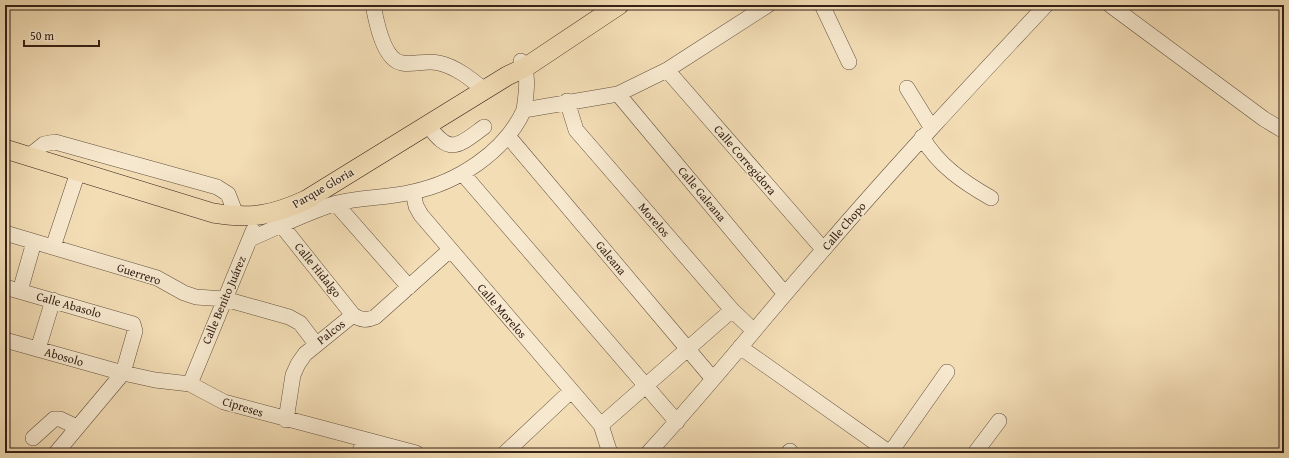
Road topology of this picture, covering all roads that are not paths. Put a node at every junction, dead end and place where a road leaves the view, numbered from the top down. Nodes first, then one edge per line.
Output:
1 (373, 5) edge
2 (598, 5) edge
3 (619, 5) edge
4 (768, 5) edge
5 (822, 5) edge
6 (1046, 5) edge
7 (1110, 5) edge
8 (849, 62) dead end
9 (523, 64) junction
10 (667, 70) junction
11 (907, 88) dead end
12 (483, 89) junction
13 (618, 94) junction
14 (567, 101) junction
15 (524, 110) junction
16 (428, 125) junction
17 (484, 127) dead end
18 (1284, 131) edge
19 (927, 132) junction
20 (508, 136) junction
21 (5, 149) edge
22 (29, 156) junction
23 (78, 172) junction
24 (463, 174) junction
25 (413, 192) junction
26 (991, 198) dead end
27 (336, 204) junction
28 (259, 216) junction
29 (237, 217) junction
30 (282, 226) junction
31 (5, 234) edge
32 (250, 239) junction
33 (34, 242) junction
34 (53, 247) junction
35 (823, 249) junction
36 (450, 250) junction
37 (5, 287) edge
38 (409, 287) junction
39 (20, 291) junction
40 (785, 294) junction
41 (225, 299) junction
42 (53, 300) junction
43 (732, 310) junction
44 (354, 315) junction
45 (754, 331) junction
46 (5, 340) edge
47 (316, 344) junction
48 (740, 347) junction
49 (38, 349) junction
50 (688, 349) junction
51 (947, 372) dead end
52 (123, 373) junction
53 (714, 379) junction
54 (190, 384) junction
55 (644, 386) junction
56 (572, 391) junction
57 (286, 420) junction
58 (999, 421) dead end
59 (677, 422) junction
60 (601, 424) junction
61 (77, 427) junction
62 (33, 438) dead end
63 (362, 447) edge
64 (56, 453) edge
65 (416, 453) edge
66 (505, 453) edge
67 (610, 453) edge
68 (648, 453) edge
69 (890, 453) edge
70 (975, 453) edge

1 - 12 street
2 - 9 main road, Parque Gloria
3 - 9 main road, Parque Gloria
4 - 10 street
5 - 8 street
6 - 19 street, Calle Chopo
7 - 18 street
9 - 12 main road, Parque Gloria
9 - 15 street
10 - 13 street
10 - 35 street, Calle Corregidora
11 - 19 street
12 - 16 main road, Parque Gloria
13 - 14 street
13 - 40 street, Calle Galeana
14 - 15 street
14 - 43 street, Morelos
15 - 20 street
16 - 17 street
16 - 28 main road, Parque Gloria
19 - 26 street
19 - 35 street, Calle Chopo
20 - 24 street
20 - 50 street, Galeana
21 - 22 main road, Parque Gloria
22 - 23 main road, Parque Gloria
22 - 29 street
23 - 29 main road, Parque Gloria
23 - 34 street
24 - 25 street
24 - 55 street
25 - 27 street
25 - 36 street, Calle Morelos
27 - 30 street
27 - 38 street
28 - 29 main road, Parque Gloria
28 - 32 street, Calle Benito Juárez
30 - 32 street
30 - 44 street, Calle Hidalgo
31 - 33 street, Guerrero
32 - 41 street, Calle Benito Juárez
33 - 34 street, Guerrero
33 - 39 street
34 - 41 street, Guerrero
35 - 40 street, Calle Chopo
36 - 38 street, Palcos
36 - 56 street, Calle Morelos
37 - 39 street, Calle Abasolo
38 - 44 street, Palcos
39 - 42 street, Calle Abasolo
40 - 45 street, Calle Chopo
41 - 47 street, Guerrero
41 - 54 street, Calle Benito Juárez
42 - 49 street
42 - 52 street, Calle Abasolo
43 - 45 street, Morelos
43 - 50 street
44 - 47 street, Palcos
45 - 48 street, Calle Chopo
46 - 49 street, Abosolo
47 - 57 street, Palcos
48 - 53 street, Calle Chopo
48 - 69 street
49 - 52 street, Abosolo
50 - 53 street, Galeana
50 - 55 street
51 - 69 street
52 - 54 street, Cipreses
52 - 61 street
53 - 59 street, Calle Chopo
54 - 57 street, Cipreses
55 - 59 street
55 - 60 street
56 - 60 street, Calle Morelos
56 - 66 street
57 - 63 street, Cipreses
58 - 70 street
59 - 68 street, Calle Chopo
60 - 67 street, Calle Morelos
61 - 62 street
61 - 64 street
63 - 65 street, Cipreses

